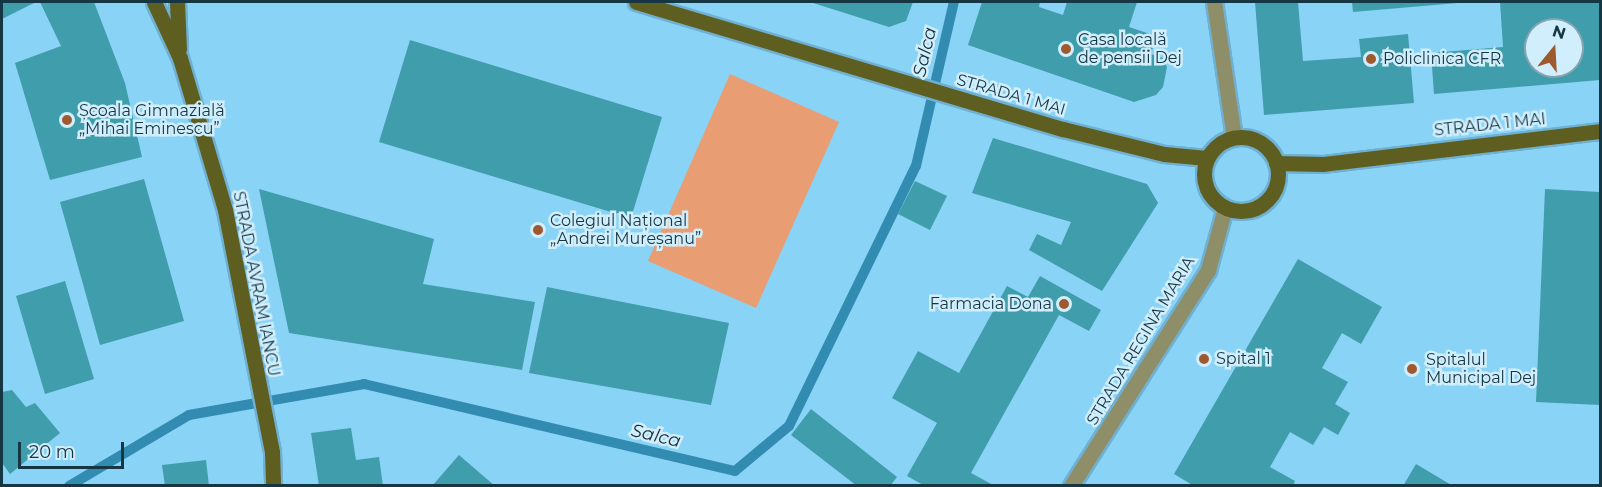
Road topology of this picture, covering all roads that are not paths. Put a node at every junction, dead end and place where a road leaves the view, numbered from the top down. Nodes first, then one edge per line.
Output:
1 (154, 2) edge
2 (177, 2) edge
3 (636, 2) edge
4 (1214, 2) edge
5 (180, 58) junction
6 (1600, 131) edge
7 (1234, 137) junction
8 (1207, 158) junction
9 (1276, 163) junction
10 (1225, 208) junction
11 (273, 486) edge
12 (1071, 486) edge

1 - 5 main road, STRADA AVRAM IANCU
2 - 5 main road, STRADA AVRAM IANCU
3 - 8 main road, STRADA 1 MAI
4 - 7 street
5 - 11 main road, STRADA AVRAM IANCU
6 - 9 main road, STRADA 1 MAI
7 - 8 main road
7 - 9 main road
8 - 10 main road
9 - 10 main road
10 - 12 street, STRADA REGINA MARIA

